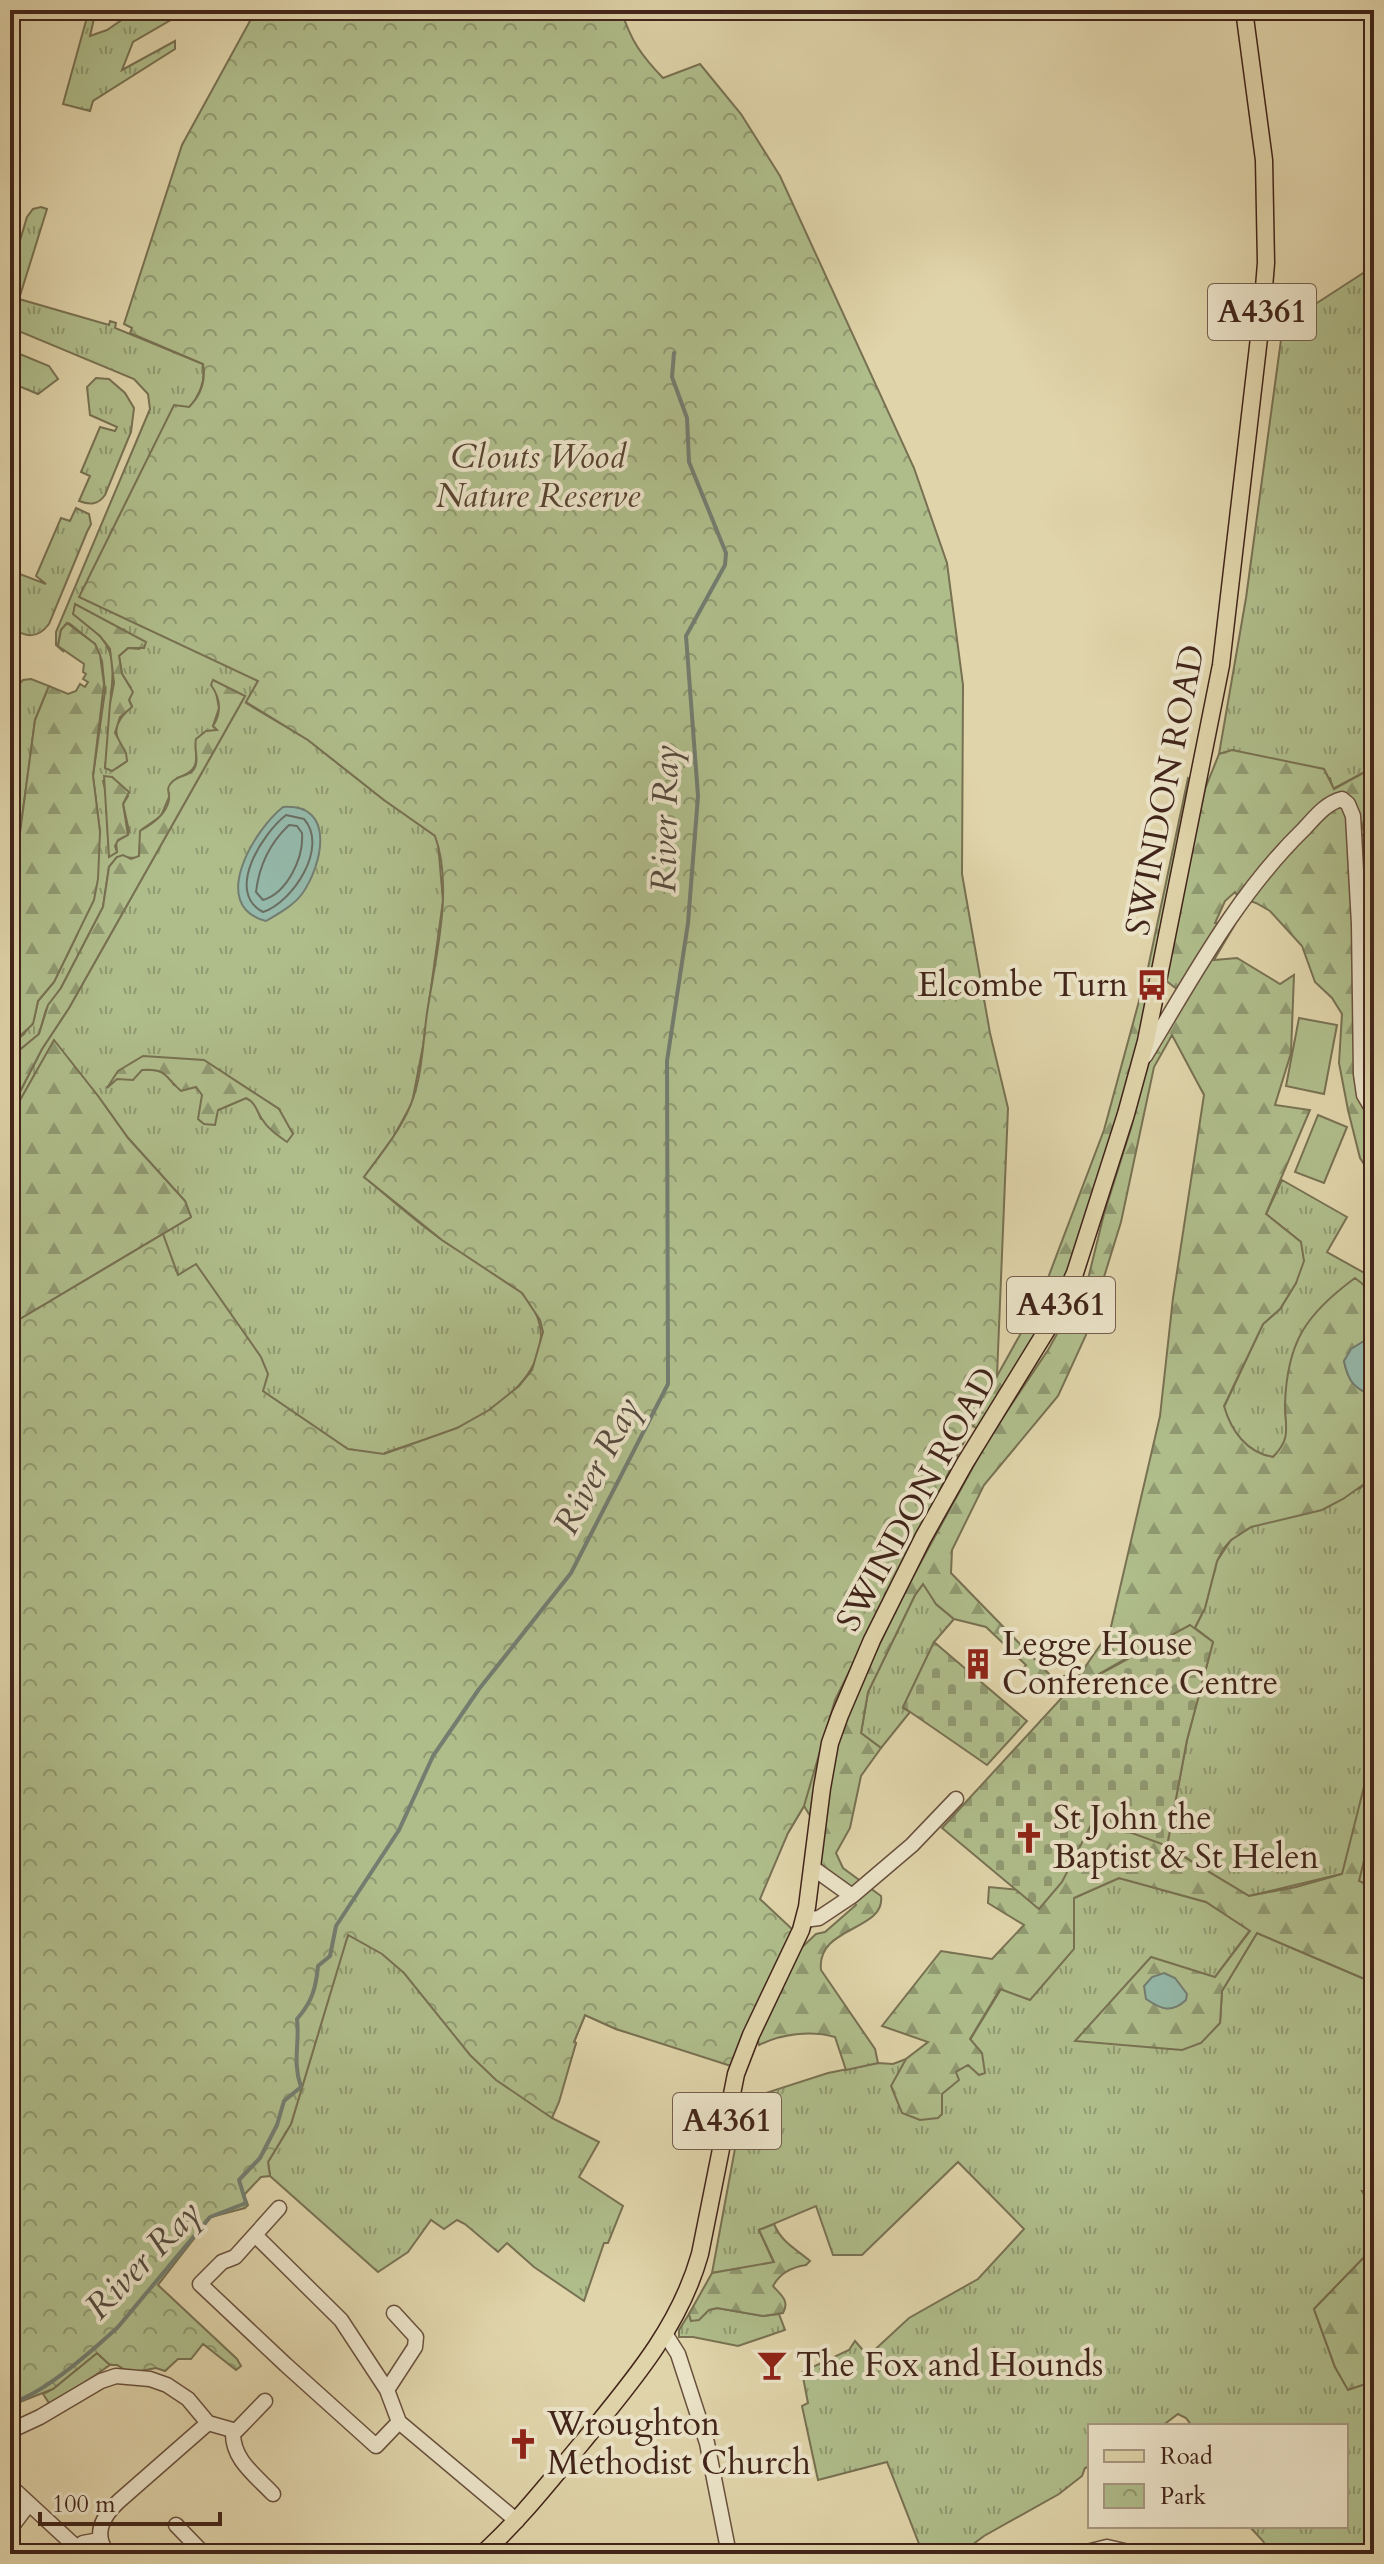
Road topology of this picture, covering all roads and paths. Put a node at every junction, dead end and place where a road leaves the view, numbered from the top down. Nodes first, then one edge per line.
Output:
1 (1244, 10) edge
2 (1157, 986) junction
3 (1182, 996) junction
4 (1140, 1064) junction
5 (1374, 1112) edge
6 (956, 1799) dead end
7 (813, 1868) junction
8 (852, 1896) junction
9 (804, 1920) junction
10 (279, 2208) dead end
11 (255, 2235) junction
12 (394, 2313) dead end
13 (667, 2332) junction
14 (387, 2390) junction
15 (265, 2401) dead end
16 (399, 2422) junction
17 (208, 2423) junction
18 (10, 2431) edge
19 (233, 2432) junction
20 (10, 2486) edge
21 (273, 2494) dead end
22 (28, 2505) junction
23 (517, 2521) junction
24 (176, 2525) dead end
25 (10, 2529) edge
26 (99, 2540) junction
27 (71, 2550) edge
28 (108, 2554) edge
29 (204, 2554) edge
30 (482, 2554) edge
31 (729, 2554) edge
32 (1079, 2554) edge
33 (1137, 2554) edge

1 - 2 main road, SWINDON ROAD / A4361
2 - 3 street
2 - 4 main road, SWINDON ROAD / A4361
3 - 4 street
3 - 5 street
4 - 7 main road, SWINDON ROAD / A4361
6 - 8 street
7 - 8 street
7 - 9 main road, SWINDON ROAD / A4361
8 - 9 street
9 - 13 main road, A4361
10 - 11 street
11 - 14 street
11 - 16 street
12 - 14 street
13 - 23 main road, A4361
13 - 31 street
14 - 16 street
15 - 19 street
16 - 23 street
17 - 18 street
17 - 19 street
17 - 26 street
19 - 21 street
20 - 22 street
22 - 25 street
22 - 27 street
23 - 30 main road, A4361
24 - 29 street
26 - 27 street
26 - 28 street
32 - 33 street

